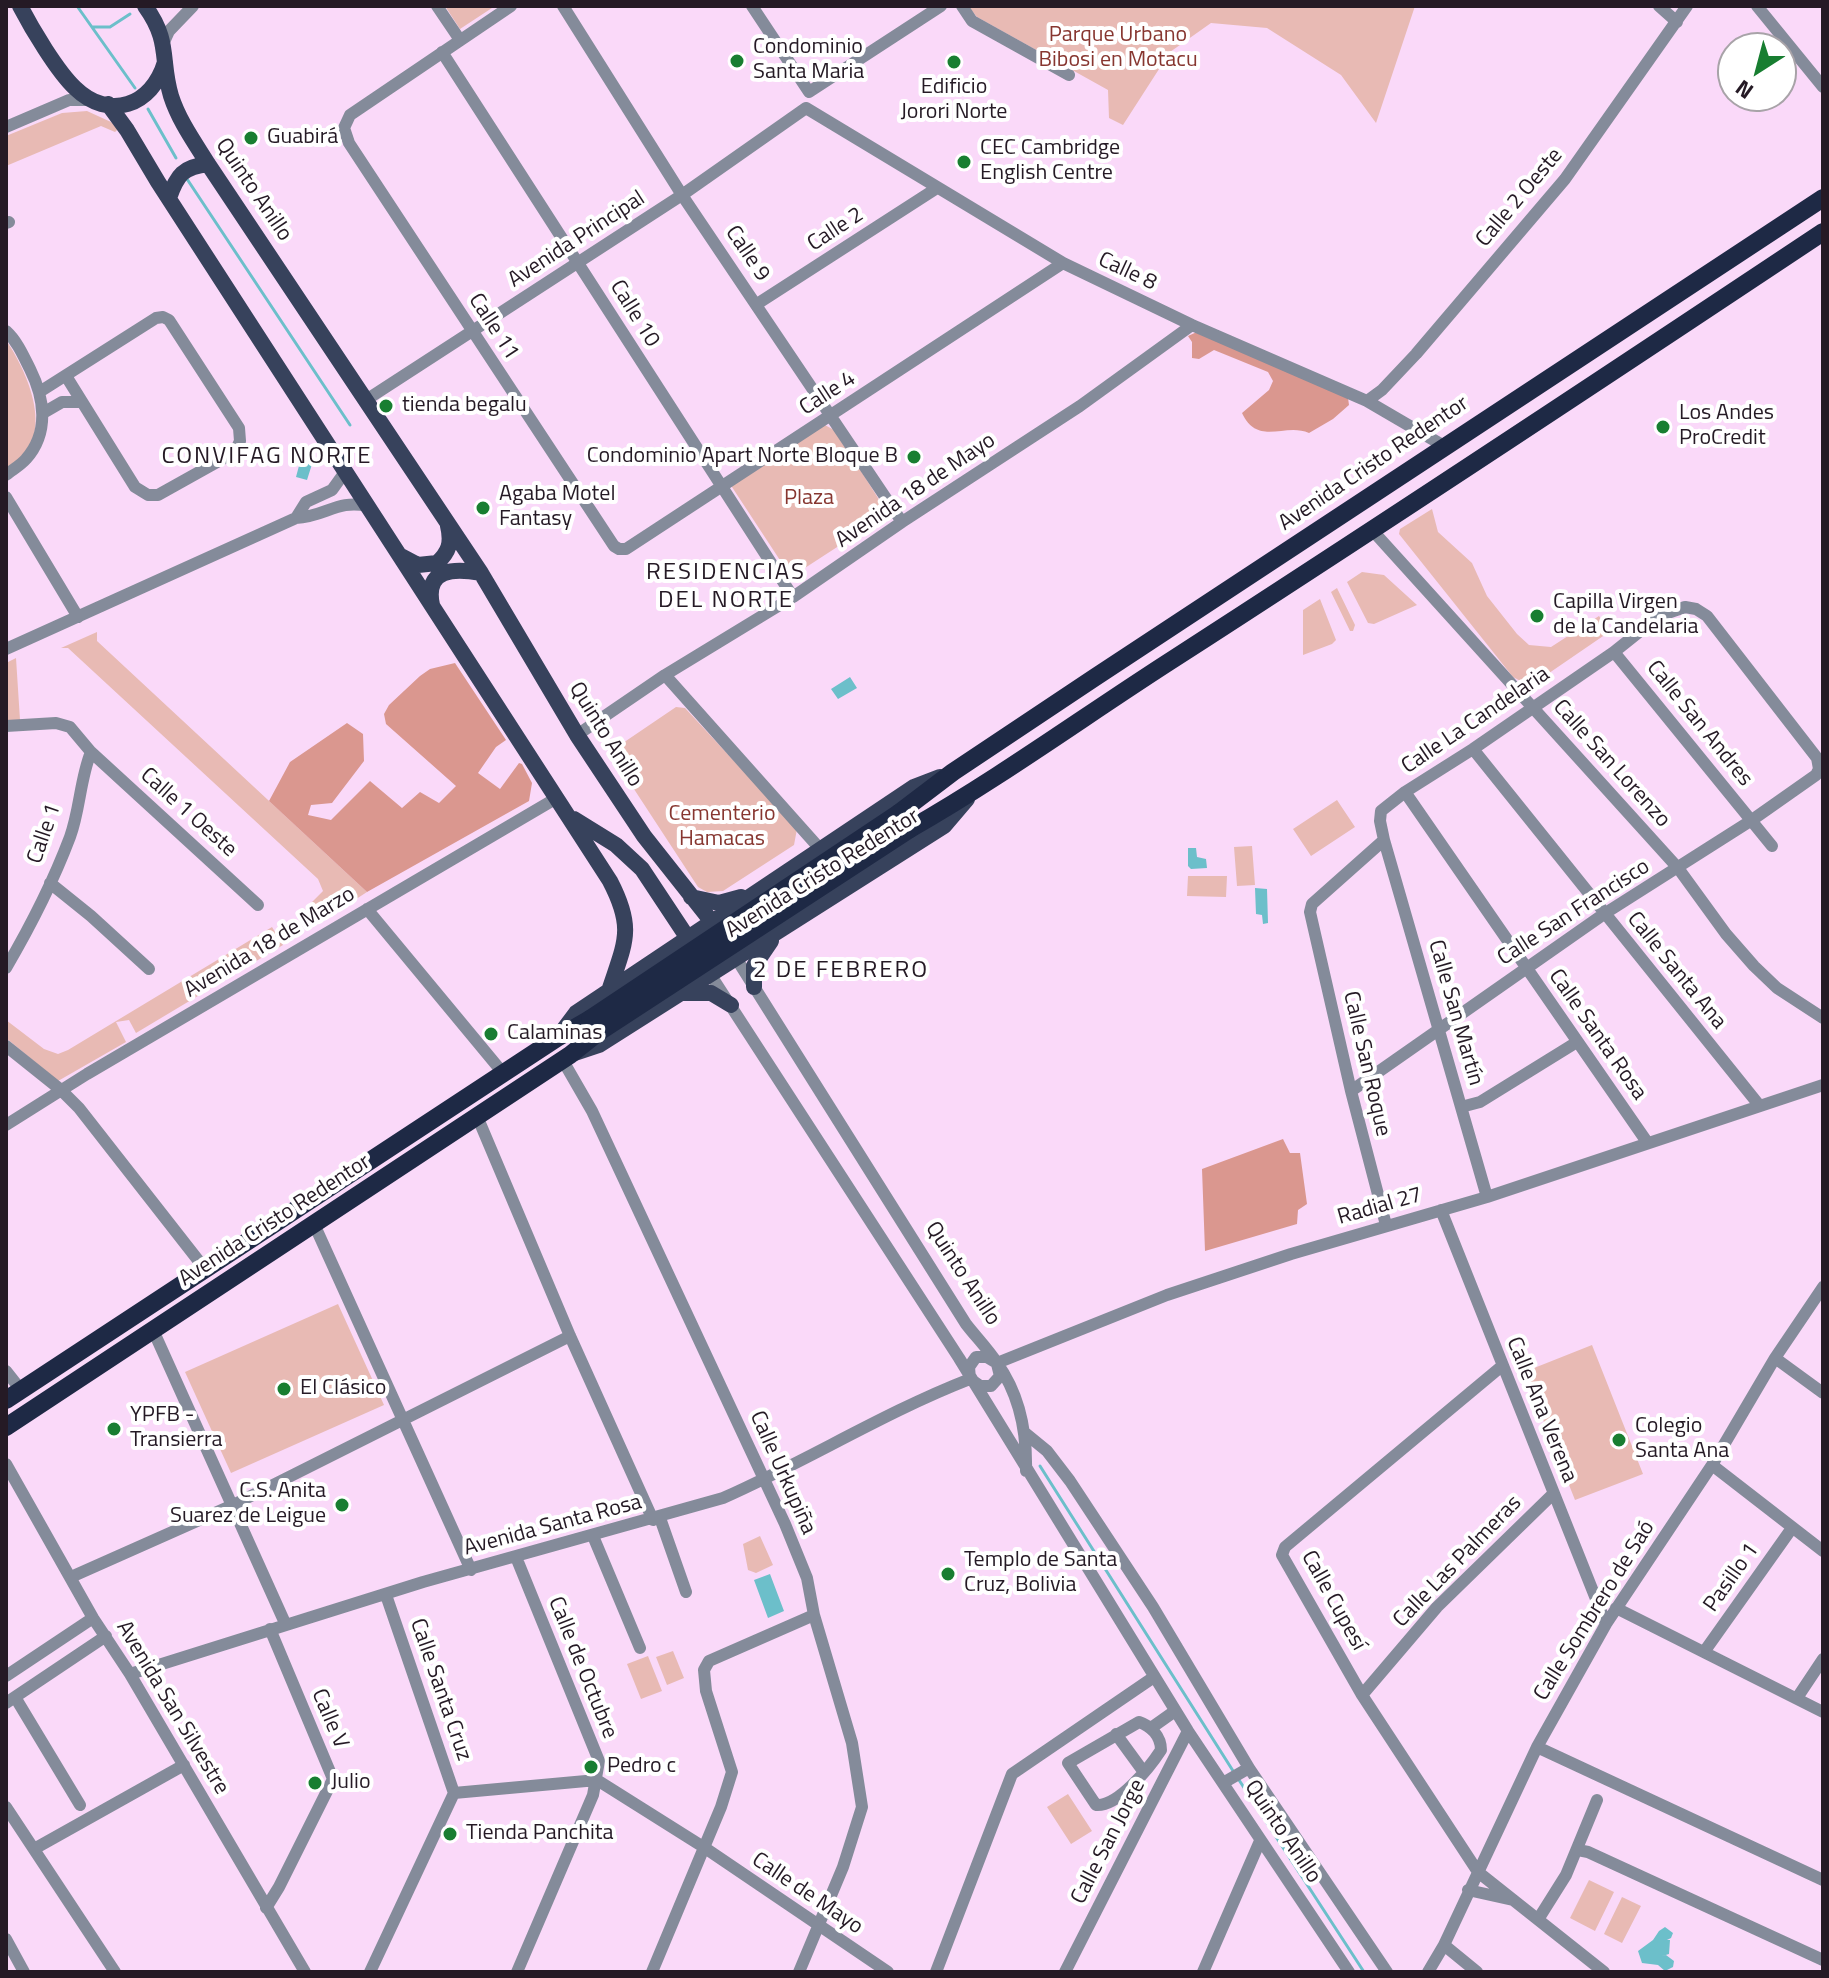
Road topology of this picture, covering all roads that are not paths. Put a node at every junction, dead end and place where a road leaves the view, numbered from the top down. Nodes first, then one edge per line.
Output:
1 (20, 6) edge
2 (193, 6) edge
3 (437, 6) edge
4 (511, 6) edge
5 (563, 6) edge
6 (752, 6) edge
7 (941, 6) edge
8 (962, 6) edge
9 (1659, 6) edge
10 (1687, 6) edge
11 (1757, 6) edge
12 (148, 10) edge
13 (1677, 22) junction
14 (460, 40) junction
15 (164, 42) junction
16 (442, 52) junction
17 (166, 61) junction
18 (62, 72) junction
19 (1069, 75) dead end
20 (1823, 87) edge
21 (809, 92) junction
22 (101, 102) junction
23 (49, 108) junction
24 (806, 108) junction
25 (6, 127) edge
26 (208, 164) junction
27 (937, 188) junction
28 (682, 195) junction
29 (169, 198) junction
30 (1823, 198) edge
31 (1823, 232) edge
32 (1063, 263) junction
33 (579, 264) junction
34 (757, 304) junction
35 (1192, 325) junction
36 (6, 331) edge
37 (472, 332) junction
38 (66, 376) junction
39 (41, 391) junction
40 (366, 400) junction
41 (1367, 401) junction
42 (82, 402) junction
43 (43, 413) junction
44 (830, 417) junction
45 (1444, 446) junction
46 (345, 472) junction
47 (6, 475) edge
48 (721, 487) junction
49 (6, 497) edge
50 (367, 506) junction
51 (296, 518) junction
52 (902, 522) junction
53 (448, 523) junction
54 (1373, 531) junction
55 (614, 546) joint
56 (400, 555) junction
57 (481, 573) junction
58 (793, 597) junction
59 (432, 606) junction
60 (78, 617) junction
61 (6, 649) edge
62 (1614, 652) junction
63 (665, 675) junction
64 (1533, 708) junction
65 (6, 726) edge
66 (577, 735) junction
67 (1473, 749) junction
68 (91, 752) junction
69 (1819, 769) joint
70 (953, 772) junction
71 (1405, 792) junction
72 (969, 796) junction
73 (555, 799) junction
74 (566, 814) junction
75 (1752, 820) junction
76 (1384, 840) junction
77 (1772, 846) dead end
78 (821, 850) junction
79 (1678, 868) junction
80 (50, 883) junction
81 (761, 890) junction
82 (691, 897) junction
83 (258, 905) dead end
84 (367, 909) junction
85 (1604, 914) junction
86 (712, 922) junction
87 (787, 926) junction
88 (688, 938) junction
89 (736, 958) junction
90 (655, 961) junction
91 (1525, 967) junction
92 (6, 968) edge
93 (149, 969) dead end
94 (710, 974) junction
95 (754, 987) junction
96 (609, 991) junction
97 (678, 994) junction
98 (731, 1005) junction
99 (1823, 1018) edge
100 (595, 1026) junction
101 (1439, 1029) junction
102 (557, 1038) junction
103 (1577, 1042) junction
104 (6, 1046) edge
105 (566, 1057) junction
106 (503, 1073) junction
107 (1823, 1085) edge
108 (61, 1090) junction
109 (1351, 1091) junction
110 (1759, 1105) junction
111 (1461, 1107) junction
112 (477, 1116) junction
113 (6, 1125) edge
114 (1647, 1142) junction
115 (1487, 1197) junction
116 (1441, 1210) junction
117 (314, 1224) junction
118 (1386, 1225) junction
119 (205, 1269) junction
120 (1823, 1287) edge
121 (153, 1330) junction
122 (570, 1336) junction
123 (1775, 1358) junction
124 (997, 1363) junction
125 (1502, 1366) junction
126 (6, 1371) edge
127 (970, 1379) junction
128 (1823, 1393) edge
129 (13, 1395) edge
130 (404, 1421) junction
131 (6, 1427) edge
132 (1025, 1433) junction
133 (6, 1464) edge
134 (1712, 1465) junction
135 (1026, 1471) junction
136 (764, 1480) junction
137 (1553, 1494) junction
138 (233, 1505) junction
139 (657, 1519) junction
140 (1792, 1528) junction
141 (593, 1536) junction
142 (1823, 1551) edge
143 (516, 1557) junction
144 (471, 1570) junction
145 (71, 1577) junction
146 (686, 1592) dead end
147 (386, 1595) junction
148 (1616, 1608) junction
149 (814, 1615) junction
150 (93, 1618) junction
151 (285, 1623) junction
152 (1606, 1624) junction
153 (270, 1629) junction
154 (106, 1636) junction
155 (640, 1648) dead end
156 (1704, 1652) junction
157 (1823, 1659) edge
158 (130, 1674) junction
159 (6, 1676) edge
160 (1154, 1677) junction
161 (1362, 1695) junction
162 (1797, 1698) junction
163 (10, 1700) edge
164 (1175, 1711) junction
165 (1823, 1712) edge
166 (1151, 1728) junction
167 (1188, 1731) junction
168 (1116, 1734) junction
169 (1537, 1747) junction
170 (184, 1765) junction
171 (1247, 1769) junction
172 (1143, 1771) junction
173 (597, 1780) junction
174 (1226, 1781) junction
175 (454, 1793) junction
176 (1597, 1800) dead end
177 (80, 1805) dead end
178 (6, 1807) edge
179 (1260, 1841) junction
180 (705, 1848) junction
181 (34, 1849) junction
182 (1578, 1850) junction
183 (1478, 1872) junction
184 (1823, 1880) edge
185 (1468, 1890) junction
186 (1516, 1900) junction
187 (266, 1908) junction
188 (1539, 1918) junction
189 (818, 1925) junction
190 (6, 1939) edge
191 (1444, 1945) junction
192 (1823, 1960) edge
193 (1343, 1968) edge
194 (302, 1971) edge
195 (24, 1972) edge
196 (115, 1972) edge
197 (370, 1972) edge
198 (517, 1972) edge
199 (652, 1972) edge
200 (799, 1972) edge
201 (888, 1972) edge
202 (936, 1972) edge
203 (1065, 1972) edge
204 (1203, 1972) edge
205 (1387, 1972) edge
206 (1428, 1972) edge
207 (1477, 1972) edge
208 (1604, 1972) edge

1 - 18 main road, Quinto Anillo
2 - 15 street
3 - 14 street
4 - 14 street
5 - 28 street, Calle 9
6 - 21 street
7 - 21 street
8 - 19 street
9 - 13 street
10 - 13 street, Calle 2 Oeste
11 - 20 street
12 - 15 main road, Quinto Anillo
13 - 41 street, Calle 2 Oeste
14 - 16 street
15 - 17 main road, Quinto Anillo
16 - 33 street, Calle 10
16 - 37 street, Calle 11
17 - 22 main road
17 - 26 main road, Quinto Anillo
18 - 22 main road, Quinto Anillo
18 - 23 street
21 - 24 street
22 - 23 street
22 - 29 main road, Quinto Anillo
23 - 25 street
24 - 27 street, Calle 8
24 - 28 street, Avenida Principal
26 - 29 main road
26 - 40 main road, Quinto Anillo
27 - 32 street, Calle 8
27 - 34 street, Calle 2
28 - 33 street, Avenida Principal
28 - 34 street, Calle 9
29 - 46 main road, Quinto Anillo
30 - 45 highway, Avenida Cristo Redentor
31 - 54 highway, Avenida Cristo Redentor
32 - 35 street, Calle 8
32 - 44 street, Calle 4
33 - 37 street, Avenida Principal
33 - 48 street, Calle 10
34 - 44 street, Calle 9
35 - 41 street, Calle 8
35 - 52 street, Avenida 18 de Mayo
36 - 39 street
37 - 40 street, Avenida Principal
37 - 55 street, Calle 11
38 - 39 street
38 - 42 street
38 - 42 street
39 - 43 street
40 - 53 main road, Quinto Anillo
41 - 45 street, Calle 8
42 - 43 street
43 - 47 street
44 - 48 street, Calle 4
44 - 52 street, Calle 9
45 - 70 highway, Avenida Cristo Redentor
46 - 50 main road, Quinto Anillo
46 - 51 street
48 - 55 street, Calle 4
48 - 58 street, Calle 10
49 - 60 street
50 - 51 street
50 - 56 main road, Quinto Anillo
51 - 60 street
52 - 58 street, Avenida 18 de Mayo
53 - 56 main road
53 - 57 main road, Quinto Anillo
54 - 64 street, Calle San Lorenzo
54 - 72 highway, Avenida Cristo Redentor
56 - 59 main road, Quinto Anillo
57 - 59 main road
57 - 66 main road, Quinto Anillo
58 - 63 street, Avenida 18 de Mayo
59 - 73 main road, Quinto Anillo
60 - 61 street
62 - 64 street, Calle La Candelaria
62 - 69 street, Calle La Candelaria
62 - 75 street, Calle San Andres
63 - 66 street, Avenida 18 de Mayo
63 - 78 street
64 - 67 street, Calle La Candelaria
64 - 79 street, Calle San Lorenzo
65 - 68 street, Calle 1 Oeste
66 - 82 main road, Quinto Anillo
67 - 71 street, Calle La Candelaria
67 - 85 street, Calle Santa Ana
68 - 80 street, Calle 1
68 - 83 street, Calle 1 Oeste
69 - 75 street, Calle San Francisco
70 - 78 main road, Avenida Cristo Redentor
70 - 100 highway, Avenida Cristo Redentor, bridge
71 - 76 street, Calle La Candelaria
71 - 91 street, Calle Santa Rosa
72 - 87 main road, Avenida Cristo Redentor
72 - 100 highway, Avenida Cristo Redentor, bridge
73 - 74 main road, Quinto Anillo
73 - 84 street, Avenida 18 de Marzo
74 - 88 main road, Quinto Anillo
74 - 96 main road
75 - 77 street, Calle San Andres
75 - 79 street, Calle San Francisco
76 - 101 street, Calle San Martín
76 - 109 street, Calle San Roque
78 - 81 main road, Avenida Cristo Redentor
79 - 85 street, Calle San Francisco
79 - 99 street, Calle San Lorenzo
80 - 92 street, Calle 1
80 - 93 street
81 - 82 main road
81 - 86 main road, Avenida Cristo Redentor
81 - 87 main road
82 - 86 main road, Quinto Anillo
84 - 106 street
84 - 108 street, Avenida 18 de Marzo
85 - 91 street, Calle San Francisco
85 - 110 street, Calle Santa Ana
86 - 88 main road, Avenida Cristo Redentor
86 - 89 main road, Quinto Anillo
87 - 89 main road, Avenida Cristo Redentor
87 - 95 main road
88 - 90 main road, Avenida Cristo Redentor
88 - 94 main road, Quinto Anillo
89 - 94 main road, Avenida Cristo Redentor
89 - 95 street, Quinto Anillo
90 - 96 main road, Avenida Cristo Redentor
90 - 97 main road
91 - 101 street, Calle San Francisco
91 - 103 street, Calle Santa Rosa
94 - 97 main road, Avenida Cristo Redentor
94 - 98 street, Quinto Anillo
95 - 124 street, Quinto Anillo
96 - 102 main road, Avenida Cristo Redentor
97 - 98 main road
97 - 105 main road, Avenida Cristo Redentor
98 - 127 street, Quinto Anillo
100 - 102 highway, Avenida Cristo Redentor
100 - 105 highway, Avenida Cristo Redentor
101 - 109 street, Calle San Francisco
101 - 111 street, Calle San Martín
102 - 106 highway, Avenida Cristo Redentor
103 - 111 street
103 - 114 street, Calle Santa Rosa
104 - 108 street
105 - 112 highway, Avenida Cristo Redentor
105 - 136 street, Calle Urkupiña
106 - 119 highway, Avenida Cristo Redentor
107 - 110 street, Radial 27
108 - 113 street, Avenida 18 de Marzo
108 - 119 street
109 - 118 street, Calle San Roque
110 - 114 street, Radial 27
111 - 115 street, Calle San Martín
112 - 117 highway, Avenida Cristo Redentor
112 - 122 street
114 - 115 street, Radial 27
115 - 116 street, Radial 27
116 - 118 street, Radial 27
116 - 125 street, Calle Ana Verena
117 - 121 highway, Avenida Cristo Redentor
117 - 130 street
118 - 124 street, Radial 27
119 - 129 highway, Avenida Cristo Redentor
120 - 123 street, Calle Sombrero de Saó
121 - 131 highway, Avenida Cristo Redentor
121 - 138 street
122 - 130 street
122 - 139 street
123 - 128 street
123 - 134 street, Calle Sombrero de Saó
124 - 127 street, Radial 27
124 - 127 street
124 - 132 street, Quinto Anillo
125 - 137 street, Calle Ana Verena
125 - 161 street, Calle Cupesí
126 - 129 street
127 - 135 street, Quinto Anillo
127 - 136 street, Avenida Santa Rosa
130 - 138 street
130 - 144 street
132 - 135 street, Quinto Anillo
132 - 171 street
133 - 145 street, Avenida San Silvestre
134 - 140 street
134 - 148 street, Calle Sombrero de Saó
135 - 160 street, Quinto Anillo
136 - 139 street, Avenida Santa Rosa
136 - 149 street, Calle Urkupiña
137 - 152 street, Calle Ana Verena
137 - 161 street, Calle Las Palmeras
138 - 145 street
138 - 151 street
139 - 141 street, Avenida Santa Rosa
139 - 146 street
140 - 142 street
140 - 156 street, Pasillo 1
141 - 143 street, Avenida Santa Rosa
141 - 155 street
143 - 144 street, Avenida Santa Rosa
143 - 173 street, Calle de Octubre
144 - 147 street, Avenida Santa Rosa
145 - 150 street, Avenida San Silvestre
147 - 151 street, Avenida Santa Rosa
147 - 175 street, Calle Santa Cruz
148 - 152 street, Calle Sombrero de Saó
148 - 156 street
149 - 180 street
149 - 189 street, Calle Urkupiña
150 - 154 street, Avenida San Silvestre
150 - 159 street
151 - 153 street, Avenida Santa Rosa
152 - 169 street, Calle Sombrero de Saó
153 - 158 street, Avenida Santa Rosa
153 - 187 street, Calle V
154 - 158 street, Avenida San Silvestre
154 - 163 street
156 - 162 street
157 - 162 street
158 - 170 street, Avenida San Silvestre
160 - 164 street, Quinto Anillo
160 - 202 street
161 - 183 street, Calle Cupesí
162 - 165 street
163 - 177 street
164 - 166 street
164 - 167 street, Quinto Anillo
166 - 168 street
166 - 172 street
167 - 174 street, Quinto Anillo
167 - 203 street, Calle San Jorge
168 - 172 street
168 - 172 street
169 - 183 street, Calle Sombrero de Saó
169 - 184 street
170 - 181 street
170 - 187 street, Avenida San Silvestre
171 - 174 street
171 - 205 street
173 - 175 street
173 - 180 street, Calle de Mayo
173 - 198 street
174 - 179 street, Quinto Anillo
175 - 197 street, Calle Santa Cruz
176 - 182 street
178 - 181 street
179 - 193 street, Quinto Anillo
179 - 204 street
180 - 189 street, Calle de Mayo
180 - 199 street
181 - 196 street
182 - 188 street
182 - 192 street
183 - 185 street, Calle Sombrero de Saó
183 - 186 street
185 - 186 street
185 - 191 street, Calle Sombrero de Saó
186 - 188 street
187 - 194 street, Avenida San Silvestre
188 - 208 street
189 - 200 street, Calle Urkupiña
189 - 201 street, Calle de Mayo
190 - 195 street
191 - 206 street, Calle Sombrero de Saó
191 - 207 street

